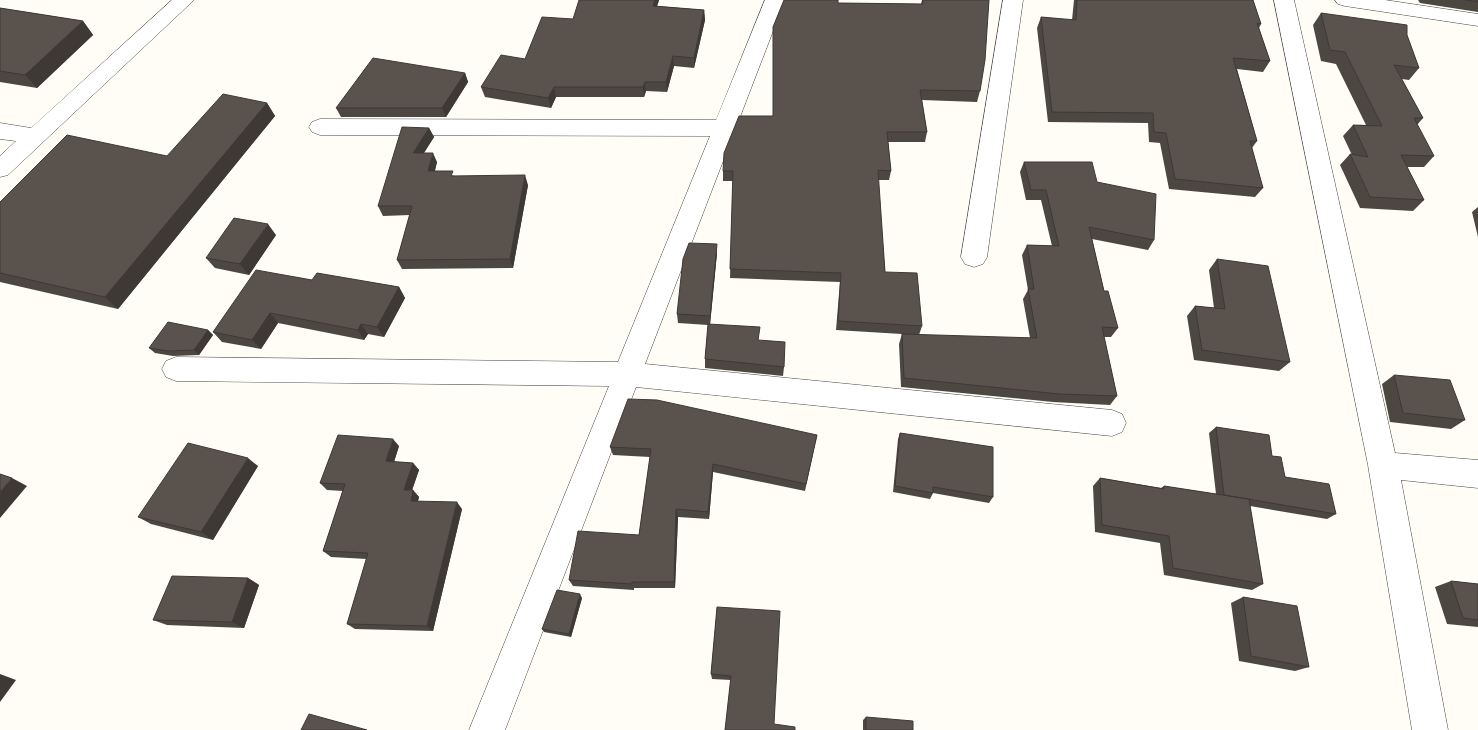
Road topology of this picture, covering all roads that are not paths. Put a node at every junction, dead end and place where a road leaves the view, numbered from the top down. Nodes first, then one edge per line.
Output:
1 (184, 0) edge
2 (775, 0) edge
3 (1013, 0) edge
4 (1284, 0) edge
5 (1345, 0) edge
6 (1478, 20) edge
7 (320, 127) dead end
8 (723, 128) junction
9 (0, 131) edge
10 (34, 136) junction
11 (0, 169) edge
12 (974, 257) dead end
13 (176, 368) dead end
14 (627, 374) junction
15 (1112, 424) dead end
16 (1383, 465) junction
17 (1478, 474) edge
18 (487, 730) edge
19 (1430, 730) edge

1 - 10 street
2 - 8 street
3 - 12 street
4 - 16 street
5 - 6 street
7 - 8 street
8 - 14 street
9 - 10 street
10 - 11 street
13 - 14 street
14 - 15 street
14 - 18 street
16 - 17 street
16 - 19 street

